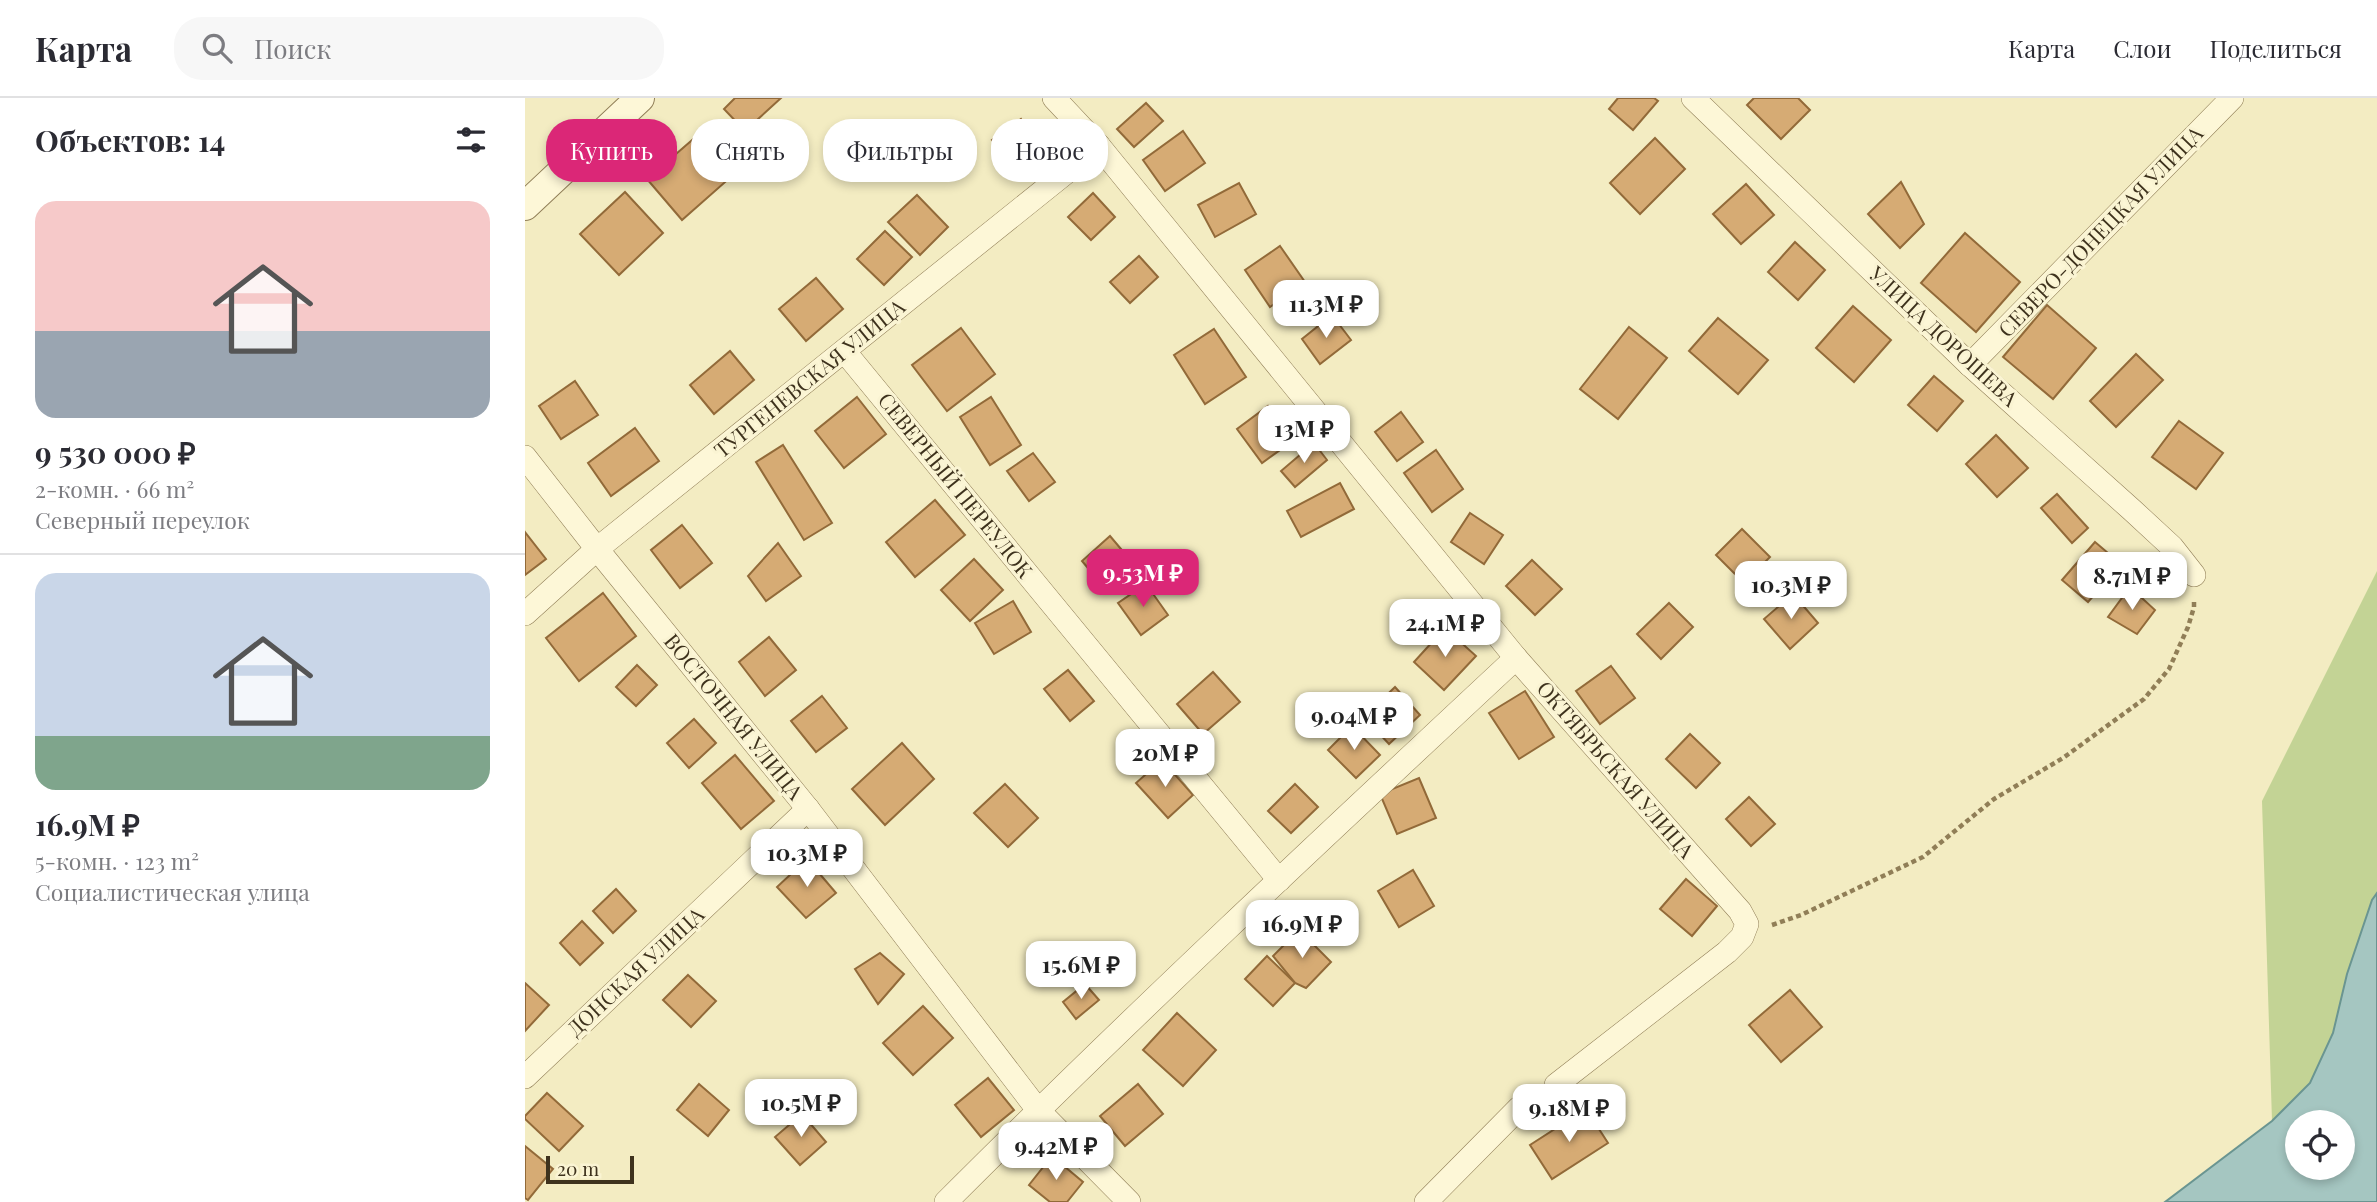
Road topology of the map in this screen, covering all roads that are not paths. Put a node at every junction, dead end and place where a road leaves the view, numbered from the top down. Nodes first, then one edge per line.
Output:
1 (640, 98) edge
2 (1054, 98) edge
3 (2232, 98) edge
4 (1697, 100) edge
5 (1073, 119) edge
6 (1108, 158) edge
7 (1054, 182) edge
8 (525, 206) edge
9 (845, 352) junction
10 (1970, 365) junction
11 (525, 457) edge
12 (597, 549) junction
13 (2194, 575) road end
14 (525, 614) edge
15 (1516, 658) junction
16 (808, 809) junction
17 (1279, 880) junction
18 (525, 1077) edge
19 (1556, 1085) dead end
20 (1519, 1108) dead end
21 (1038, 1110) junction
22 (946, 1202) edge
23 (1129, 1202) edge
24 (1426, 1202) edge

1 - 8 street
2 - 5 street, ОКТЯБРЬСКАЯ УЛИЦА
3 - 10 street, СЕВЕРО-ДОНЕЦКАЯ УЛИЦА
4 - 10 street, УЛИЦА ДОРОШЕВА
6 - 15 street, ОКТЯБРЬСКАЯ УЛИЦА
7 - 9 street, ТУРГЕНЕВСКАЯ УЛИЦА
9 - 12 street, ТУРГЕНЕВСКАЯ УЛИЦА
9 - 17 street, СЕВЕРНЫЙ ПЕРЕУЛОК
10 - 13 street, УЛИЦА ДОРОШЕВА
11 - 12 street, ВОСТОЧНАЯ УЛИЦА
12 - 14 street, ТУРГЕНЕВСКАЯ УЛИЦА
12 - 16 street, ВОСТОЧНАЯ УЛИЦА
15 - 17 street
15 - 19 street, ОКТЯБРЬСКАЯ УЛИЦА
16 - 18 street, ДОНСКАЯ УЛИЦА
16 - 21 street, ВОСТОЧНАЯ УЛИЦА
17 - 21 street
20 - 24 street
21 - 22 street
21 - 23 street, ВОСТОЧНАЯ УЛИЦА

